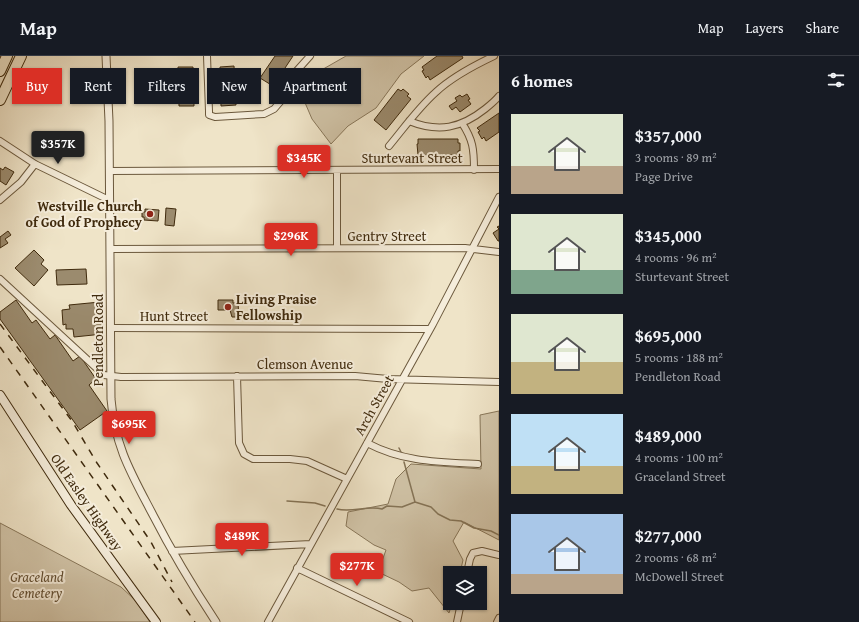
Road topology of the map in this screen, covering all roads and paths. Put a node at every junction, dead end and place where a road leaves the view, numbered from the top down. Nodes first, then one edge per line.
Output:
1 (7, 56) edge
2 (21, 56) edge
3 (106, 56) edge
4 (207, 56) edge
5 (310, 56) edge
6 (494, 56) edge
7 (0, 71) edge
8 (499, 96) edge
9 (0, 100) edge
10 (409, 121) junction
11 (462, 123) junction
12 (0, 141) edge
13 (389, 146) dead end
14 (36, 164) junction
15 (337, 170) junction
16 (474, 170) junction
17 (499, 170) edge
18 (109, 171) junction
19 (499, 197) edge
20 (0, 200) edge
21 (109, 200) junction
22 (337, 248) junction
23 (110, 249) junction
24 (473, 249) junction
25 (499, 252) edge
26 (0, 279) edge
27 (110, 328) junction
28 (429, 329) junction
29 (111, 376) junction
30 (237, 376) junction
31 (402, 379) junction
32 (499, 382) edge
33 (0, 395) edge
34 (367, 443) junction
35 (478, 464) dead end
36 (346, 479) junction
37 (311, 544) junction
38 (172, 551) junction
39 (499, 555) edge
40 (468, 566) edge
41 (297, 568) junction
42 (460, 610) edge
43 (499, 618) edge
44 (156, 622) edge
45 (216, 622) edge
46 (268, 622) edge
47 (409, 622) edge
48 (457, 622) edge
49 (497, 622) edge

1 - 7 highway
2 - 9 highway
3 - 18 street, Pendleton Road
4 - 5 street
6 - 10 street
8 - 11 street
10 - 11 street
10 - 13 street
11 - 16 street
12 - 14 street
14 - 20 street
14 - 21 street
15 - 16 street, Sturtevant Street
15 - 18 street, Sturtevant Street
15 - 22 street
16 - 17 street, Sturtevant Street
18 - 21 street, Pendleton Road
19 - 24 street, Arch Street
21 - 23 street, Pendleton Road
22 - 23 street, Gentry Street
22 - 24 street, Gentry Street
23 - 27 street, Pendleton Road
24 - 25 street, Gentry Street
24 - 28 street, Arch Street
26 - 29 street
27 - 28 street, Hunt Street
27 - 29 street, Pendleton Road
28 - 31 street, Arch Street
29 - 30 street, Clemson Avenue
29 - 38 street, Pendleton Road
30 - 31 street, Clemson Avenue
30 - 36 street
31 - 32 street, Clemson Avenue
31 - 34 street, Arch Street
33 - 44 main road, Old Easley Highway
34 - 35 street
34 - 36 street, Arch Street
36 - 37 street, Arch Street
37 - 38 street
37 - 41 street, Arch Street
38 - 45 street, Pendleton Road
39 - 40 street
41 - 46 street, Arch Street
41 - 47 street
42 - 48 street
43 - 49 street

